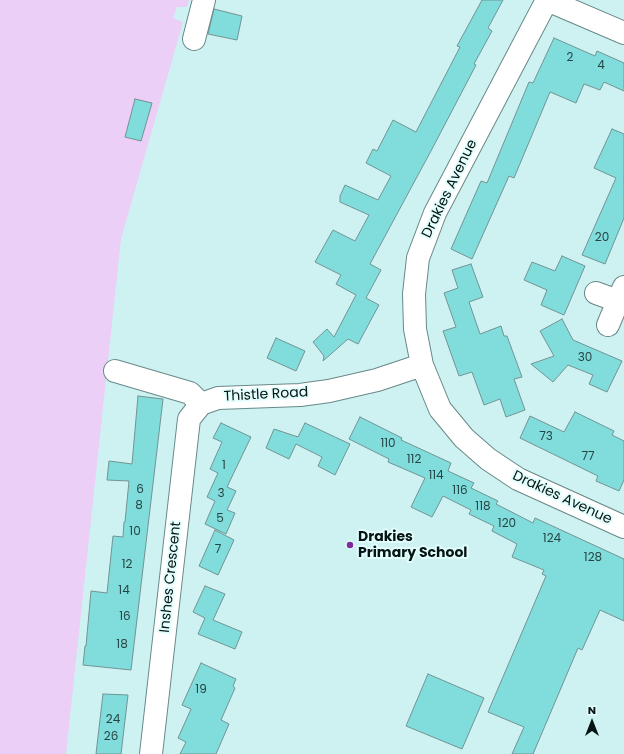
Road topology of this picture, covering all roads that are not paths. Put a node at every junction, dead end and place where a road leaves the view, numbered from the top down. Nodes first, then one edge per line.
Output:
1 (204, 0) edge
2 (547, 0) edge
3 (624, 33) edge
4 (194, 39) dead end
5 (596, 293) dead end
6 (621, 294) edge
7 (608, 325) dead end
8 (422, 365) junction
9 (115, 371) dead end
10 (201, 404) junction
11 (624, 527) edge
12 (151, 754) edge

1 - 4 street
2 - 3 street
2 - 8 street, Drakies Avenue
5 - 6 street
6 - 7 street
8 - 10 street, Thistle Road
8 - 11 street, Drakies Avenue
9 - 10 street
10 - 12 street, Inshes Crescent

